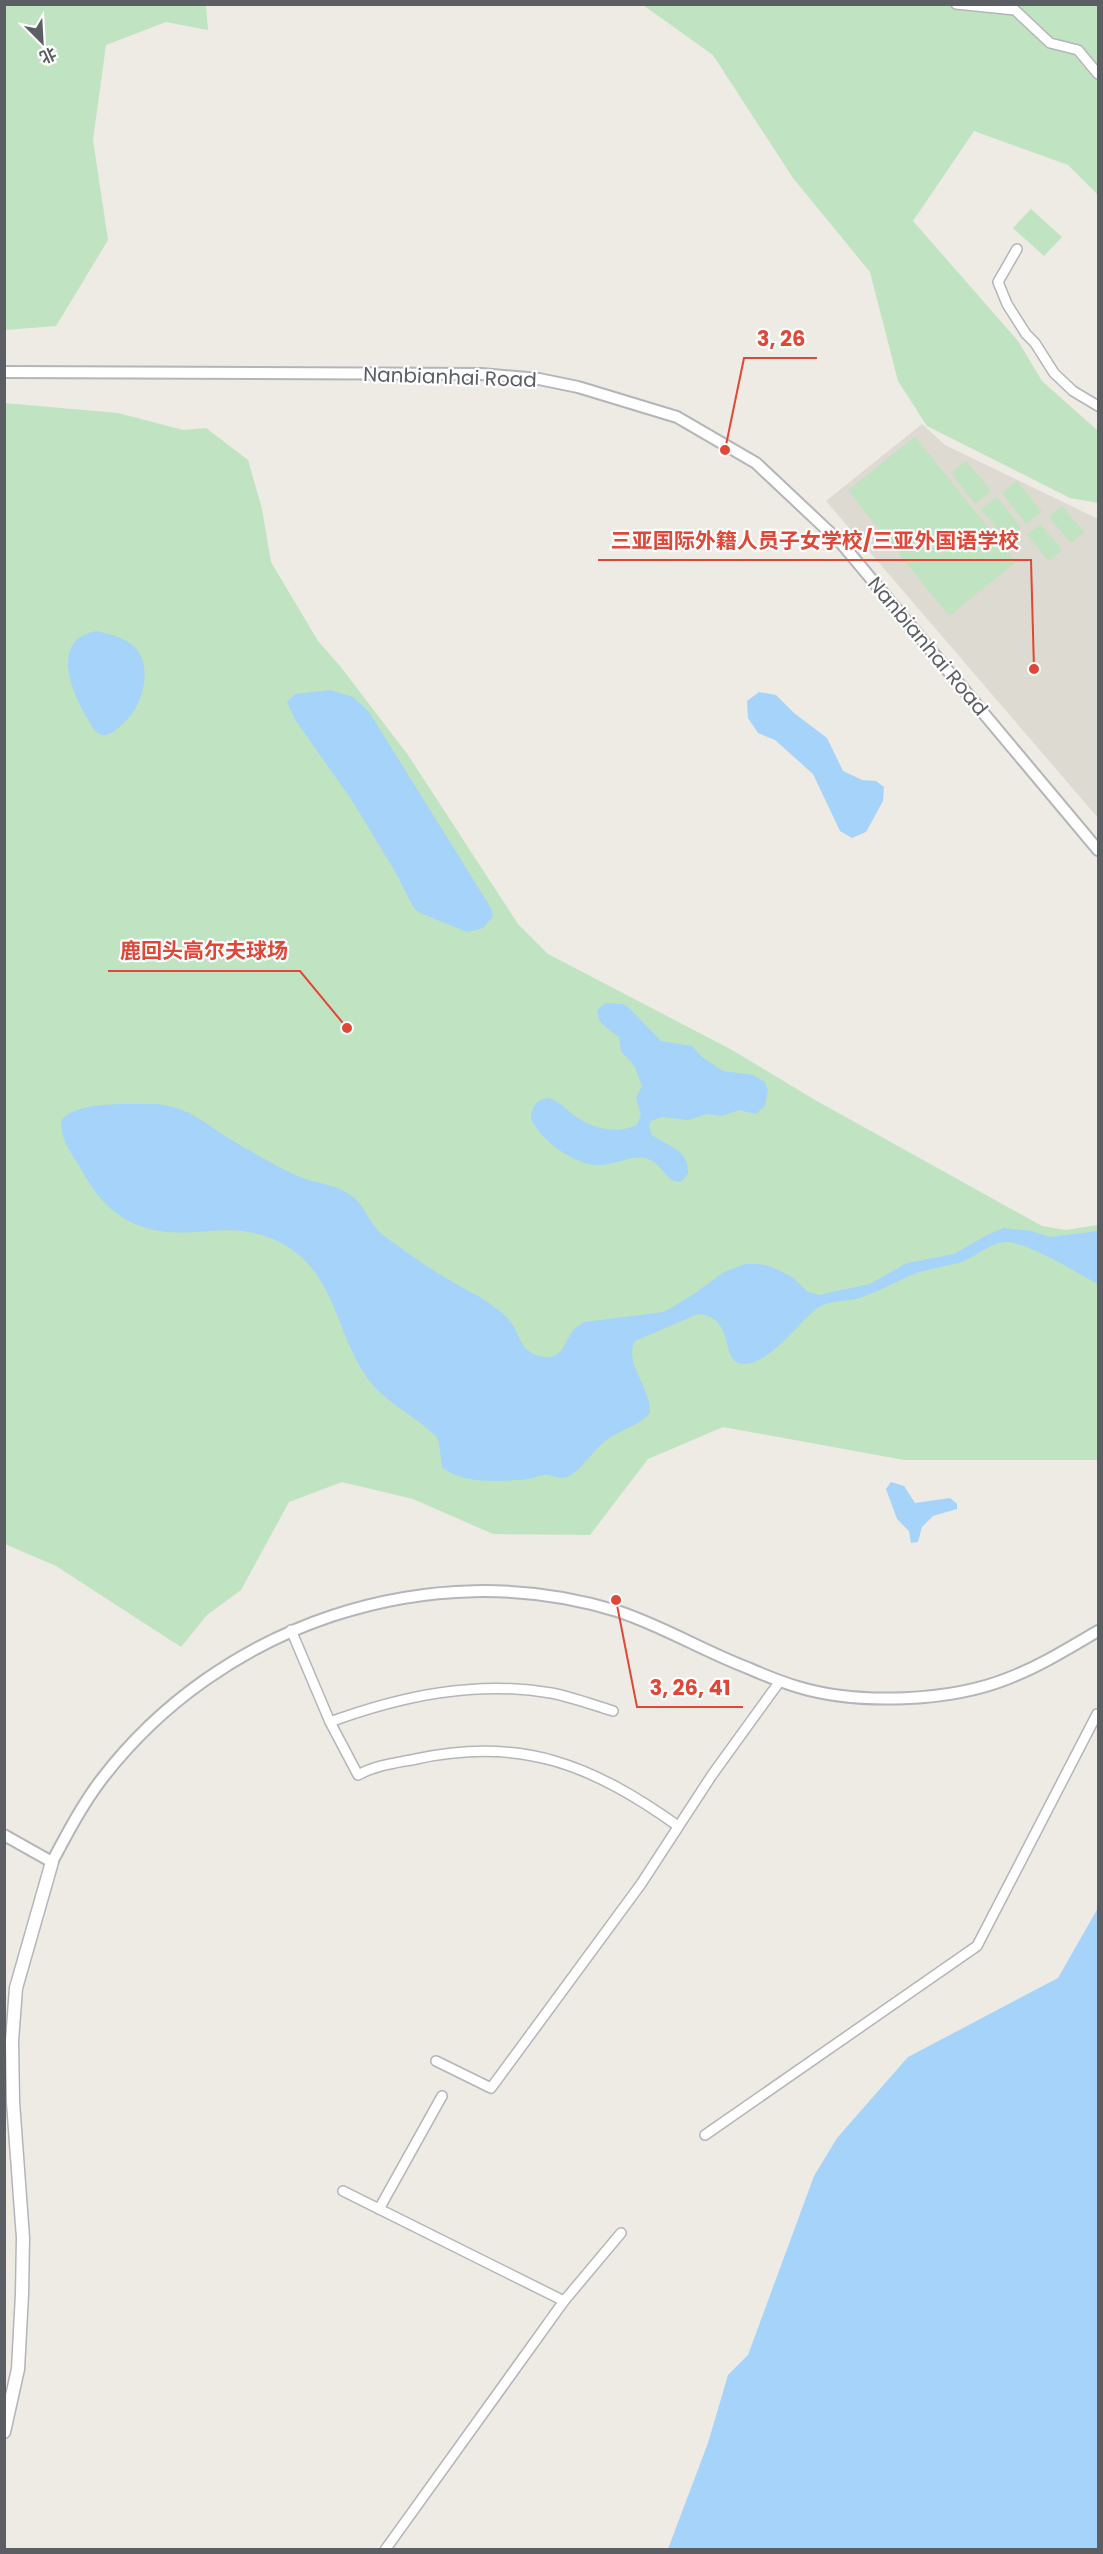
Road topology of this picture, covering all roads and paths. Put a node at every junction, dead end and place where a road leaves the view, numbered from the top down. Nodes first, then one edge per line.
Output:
1 (956, 4) edge
2 (1098, 74) edge
3 (1017, 249) dead end
4 (4, 372) edge
5 (1098, 406) edge
6 (1098, 850) edge
7 (291, 1630) junction
8 (1098, 1631) edge
9 (780, 1681) junction
10 (613, 1711) dead end
11 (1097, 1714) edge
12 (330, 1722) junction
13 (678, 1826) junction
14 (4, 1835) edge
15 (52, 1862) junction
16 (436, 2061) dead end
17 (442, 2096) dead end
18 (705, 2136) dead end
19 (343, 2191) dead end
20 (379, 2209) junction
21 (621, 2233) dead end
22 (564, 2301) junction
23 (5, 2431) edge
24 (385, 2550) edge

1 - 2 street
3 - 5 street
4 - 6 street, Nanbianhai Road
7 - 9 street
7 - 12 street
7 - 15 street
8 - 9 street
9 - 13 street
10 - 12 street
11 - 18 street
12 - 13 street
13 - 16 street
14 - 15 street
15 - 23 main road
17 - 20 street
19 - 20 street
20 - 22 street
21 - 22 street
22 - 24 street

